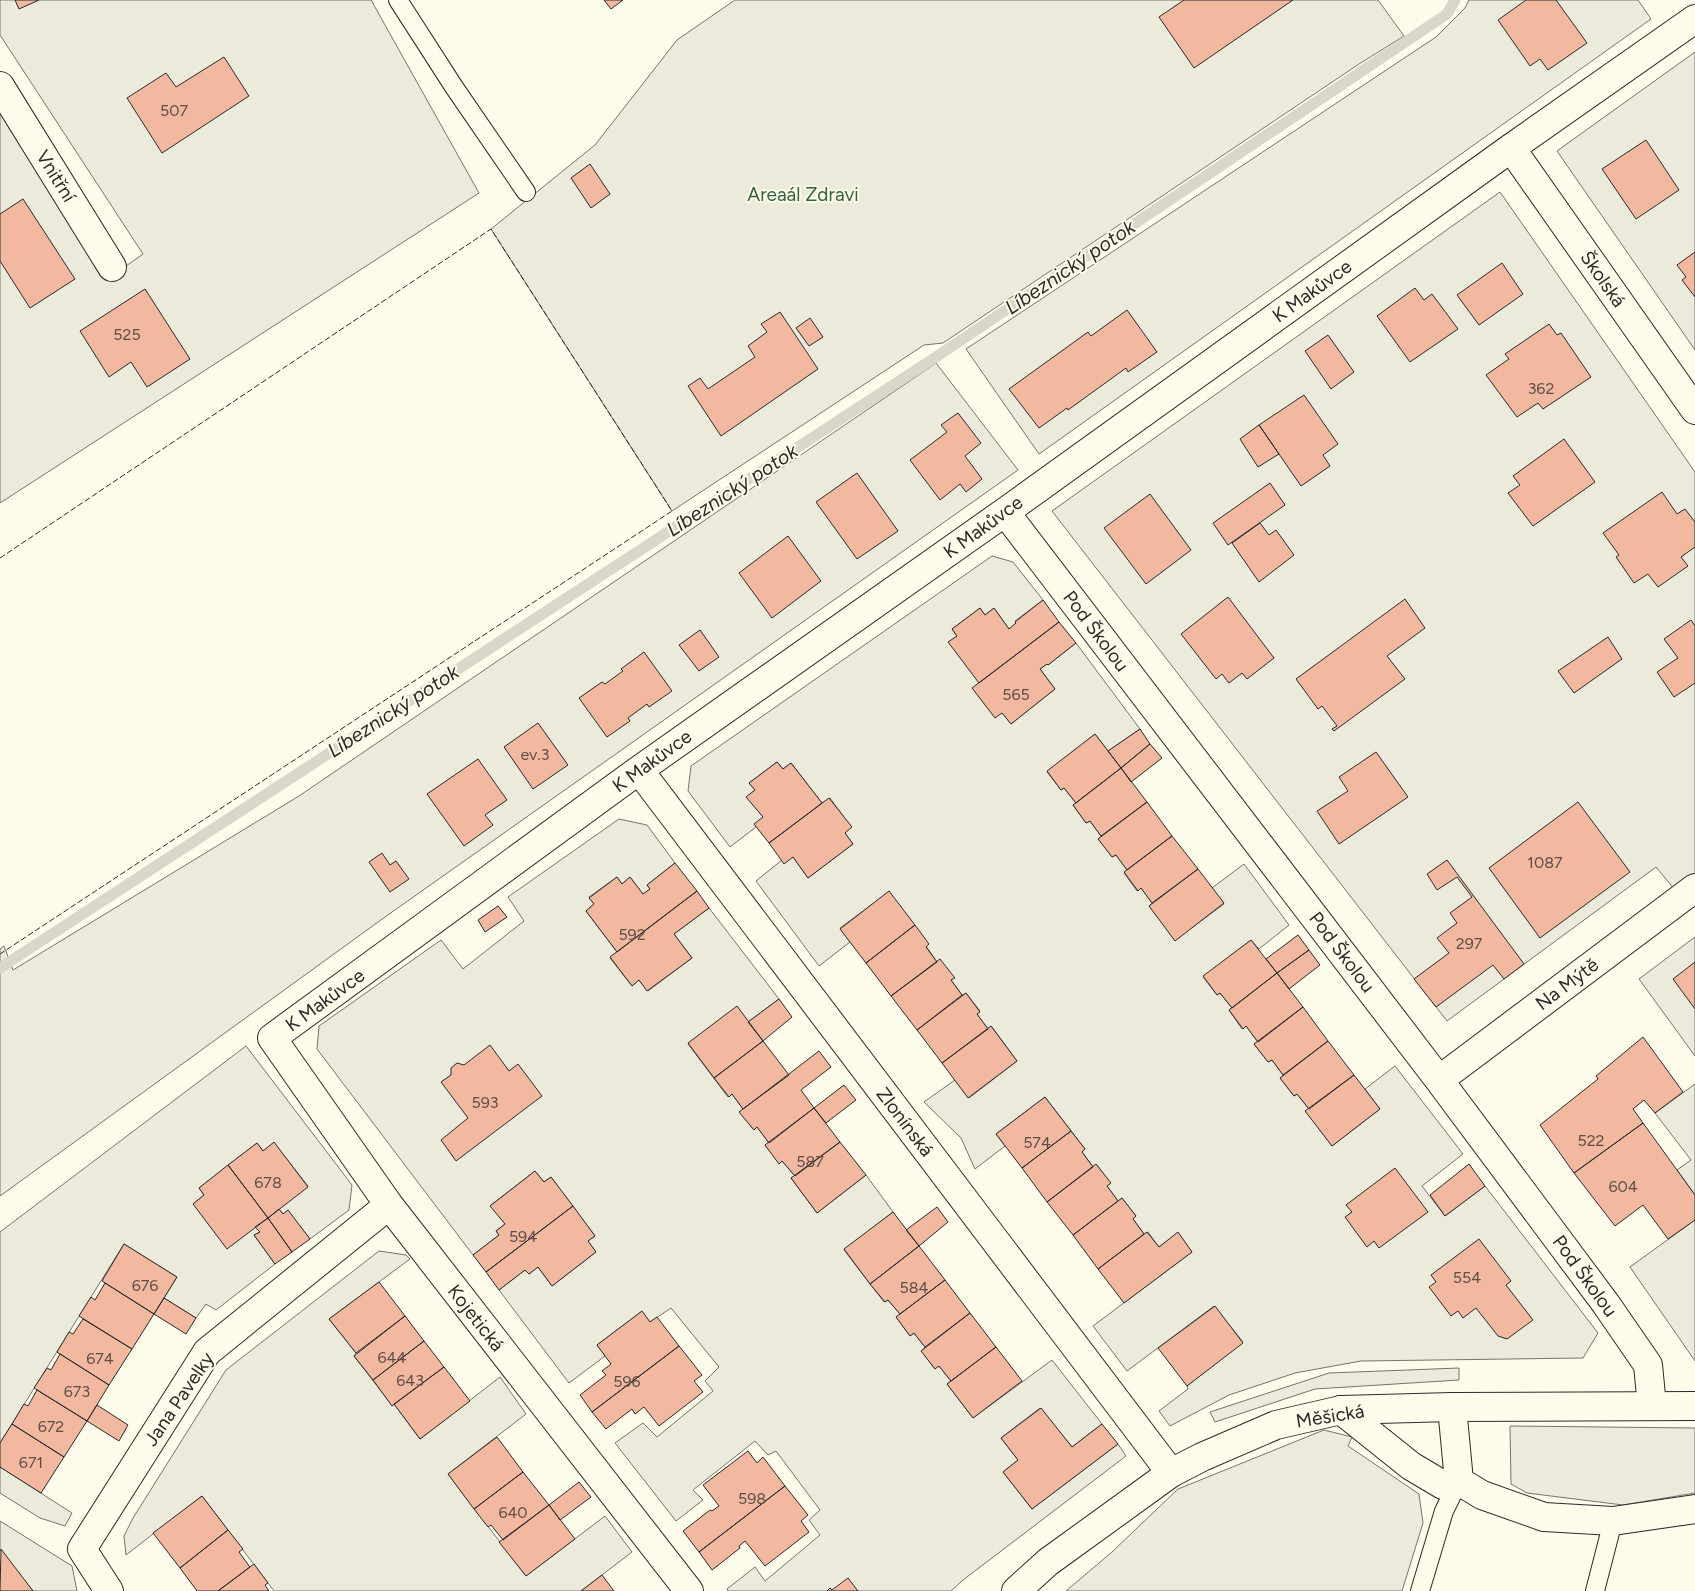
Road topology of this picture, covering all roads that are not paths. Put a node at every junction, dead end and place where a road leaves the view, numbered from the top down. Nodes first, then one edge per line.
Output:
1 (398, 0) edge
2 (1695, 19) edge
3 (0, 86) edge
4 (1511, 148) junction
5 (526, 192) dead end
6 (112, 267) dead end
7 (1695, 410) edge
8 (1004, 512) junction
9 (639, 770) junction
10 (1695, 888) edge
11 (272, 1038) joint
12 (1440, 1080) junction
13 (389, 1205) junction
14 (1652, 1406) junction
15 (1695, 1406) edge
16 (1452, 1407) junction
17 (1341, 1410) junction
18 (1171, 1473) junction
19 (1459, 1481) junction
20 (1695, 1509) edge
21 (1613, 1521) junction
22 (109, 1591) edge
23 (688, 1591) edge
24 (1016, 1591) edge
25 (1420, 1591) edge
26 (1595, 1591) edge

1 - 5 lane
2 - 4 street, K Makůvce
3 - 6 street, Vnitřní
4 - 7 street, Školská
4 - 8 street, K Makůvce
8 - 9 street, K Makůvce
8 - 12 street, Pod Školou
9 - 11 street, K Makůvce
9 - 18 street, Zlonínská
10 - 12 street, Na Mýtě
11 - 13 street, Kojetická
12 - 14 street, Pod Školou
13 - 22 street, Jana Pavelky
13 - 23 street, Kojetická
14 - 15 street, Měšická
14 - 16 street, Měšická
16 - 17 street, Měšická
16 - 19 street
17 - 18 street, Měšická
17 - 19 street
18 - 24 street, Měšická
19 - 21 street
19 - 25 lane
20 - 21 street
21 - 26 lane

